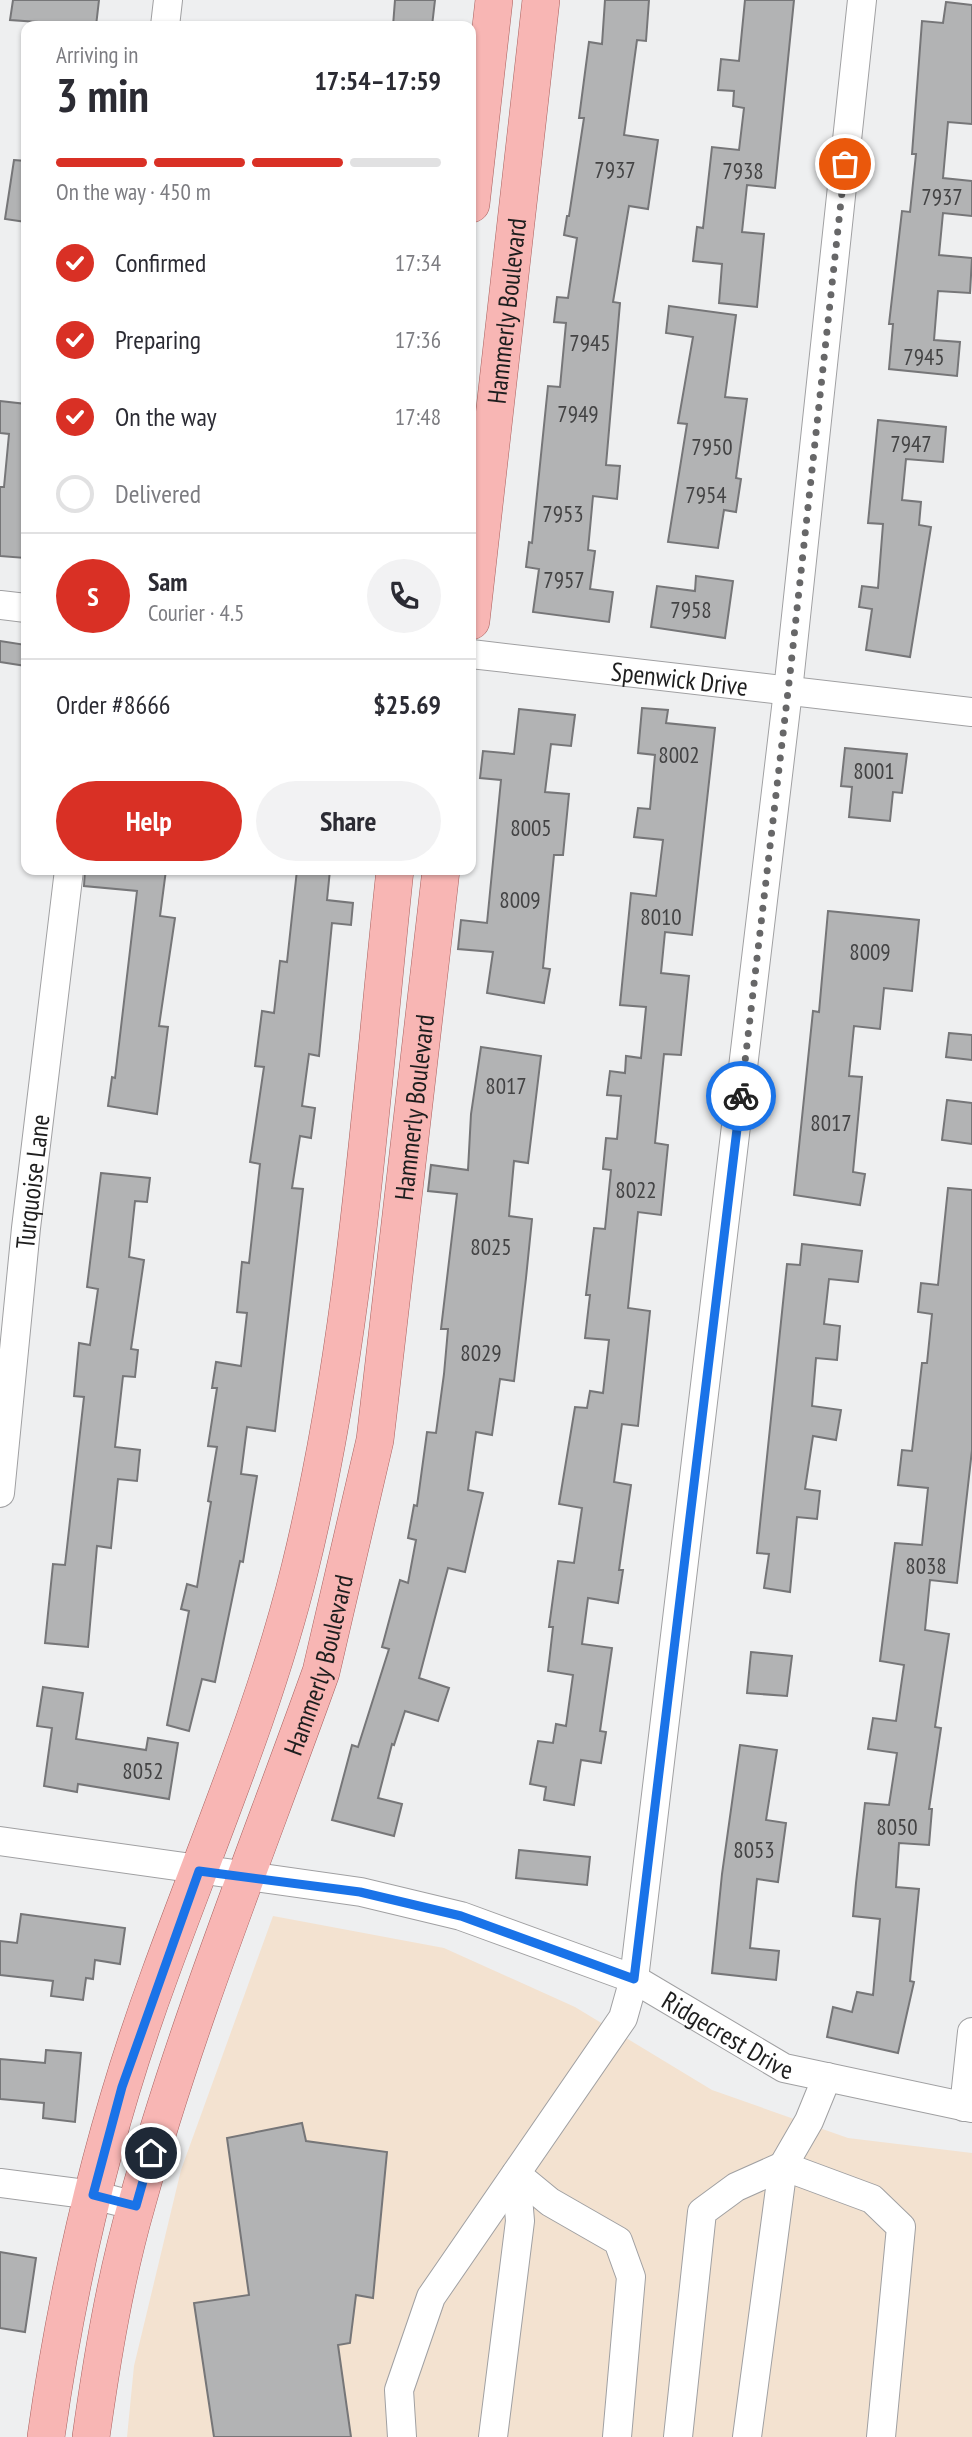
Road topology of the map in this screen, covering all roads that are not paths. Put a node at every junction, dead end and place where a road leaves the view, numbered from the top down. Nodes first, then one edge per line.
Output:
1 (167, 0) edge
2 (494, 0) edge
3 (541, 0) edge
4 (862, 0) edge
5 (165, 21) edge
6 (484, 83) junction
7 (529, 89) junction
8 (476, 157) edge
9 (476, 575) edge
10 (0, 605) edge
11 (21, 607) edge
12 (476, 655) edge
13 (788, 691) junction
14 (972, 712) edge
15 (68, 875) edge
16 (394, 875) edge
17 (440, 875) edge
18 (372, 1087) junction
19 (414, 1092) junction
20 (329, 1433) junction
21 (375, 1440) junction
22 (0, 1493) edge
23 (0, 1841) edge
24 (199, 1871) junction
25 (244, 1878) junction
26 (634, 1979) junction
27 (972, 2032) edge
28 (827, 2077) junction
29 (968, 2107) edge
30 (783, 2166) junction
31 (516, 2174) junction
32 (0, 2183) edge
33 (93, 2195) junction
34 (136, 2206) junction
35 (46, 2437) edge
36 (91, 2437) edge
37 (402, 2437) edge
38 (493, 2437) edge
39 (617, 2437) edge
40 (678, 2437) edge
41 (747, 2437) edge
42 (881, 2437) edge

1 - 5 street
2 - 6 main road, Hammerly Boulevard
3 - 7 main road, Hammerly Boulevard
4 - 13 street
6 - 7 main road
6 - 8 main road, Hammerly Boulevard
7 - 9 main road, Hammerly Boulevard
10 - 11 street
12 - 13 street, Spenwick Drive
13 - 14 street, Spenwick Drive
13 - 26 street
15 - 22 street, Turquoise Lane
16 - 18 main road, Hammerly Boulevard
17 - 19 main road, Hammerly Boulevard
18 - 19 main road
18 - 20 main road, Hammerly Boulevard
19 - 21 main road, Hammerly Boulevard
20 - 21 main road
20 - 24 main road, Hammerly Boulevard
21 - 25 main road, Hammerly Boulevard
23 - 24 street, Ridgecrest Drive
24 - 25 street, Ridgecrest Drive
24 - 33 main road, Hammerly Boulevard
25 - 26 street, Ridgecrest Drive
25 - 34 main road, Hammerly Boulevard
26 - 28 street, Ridgecrest Drive
26 - 31 street
27 - 29 street
28 - 29 street, Ridgecrest Drive
28 - 30 street
30 - 40 street
30 - 41 street
30 - 42 street
31 - 37 street
31 - 38 street
31 - 39 street
32 - 33 street
33 - 34 street
33 - 35 main road, Hammerly Boulevard
34 - 36 main road, Hammerly Boulevard

